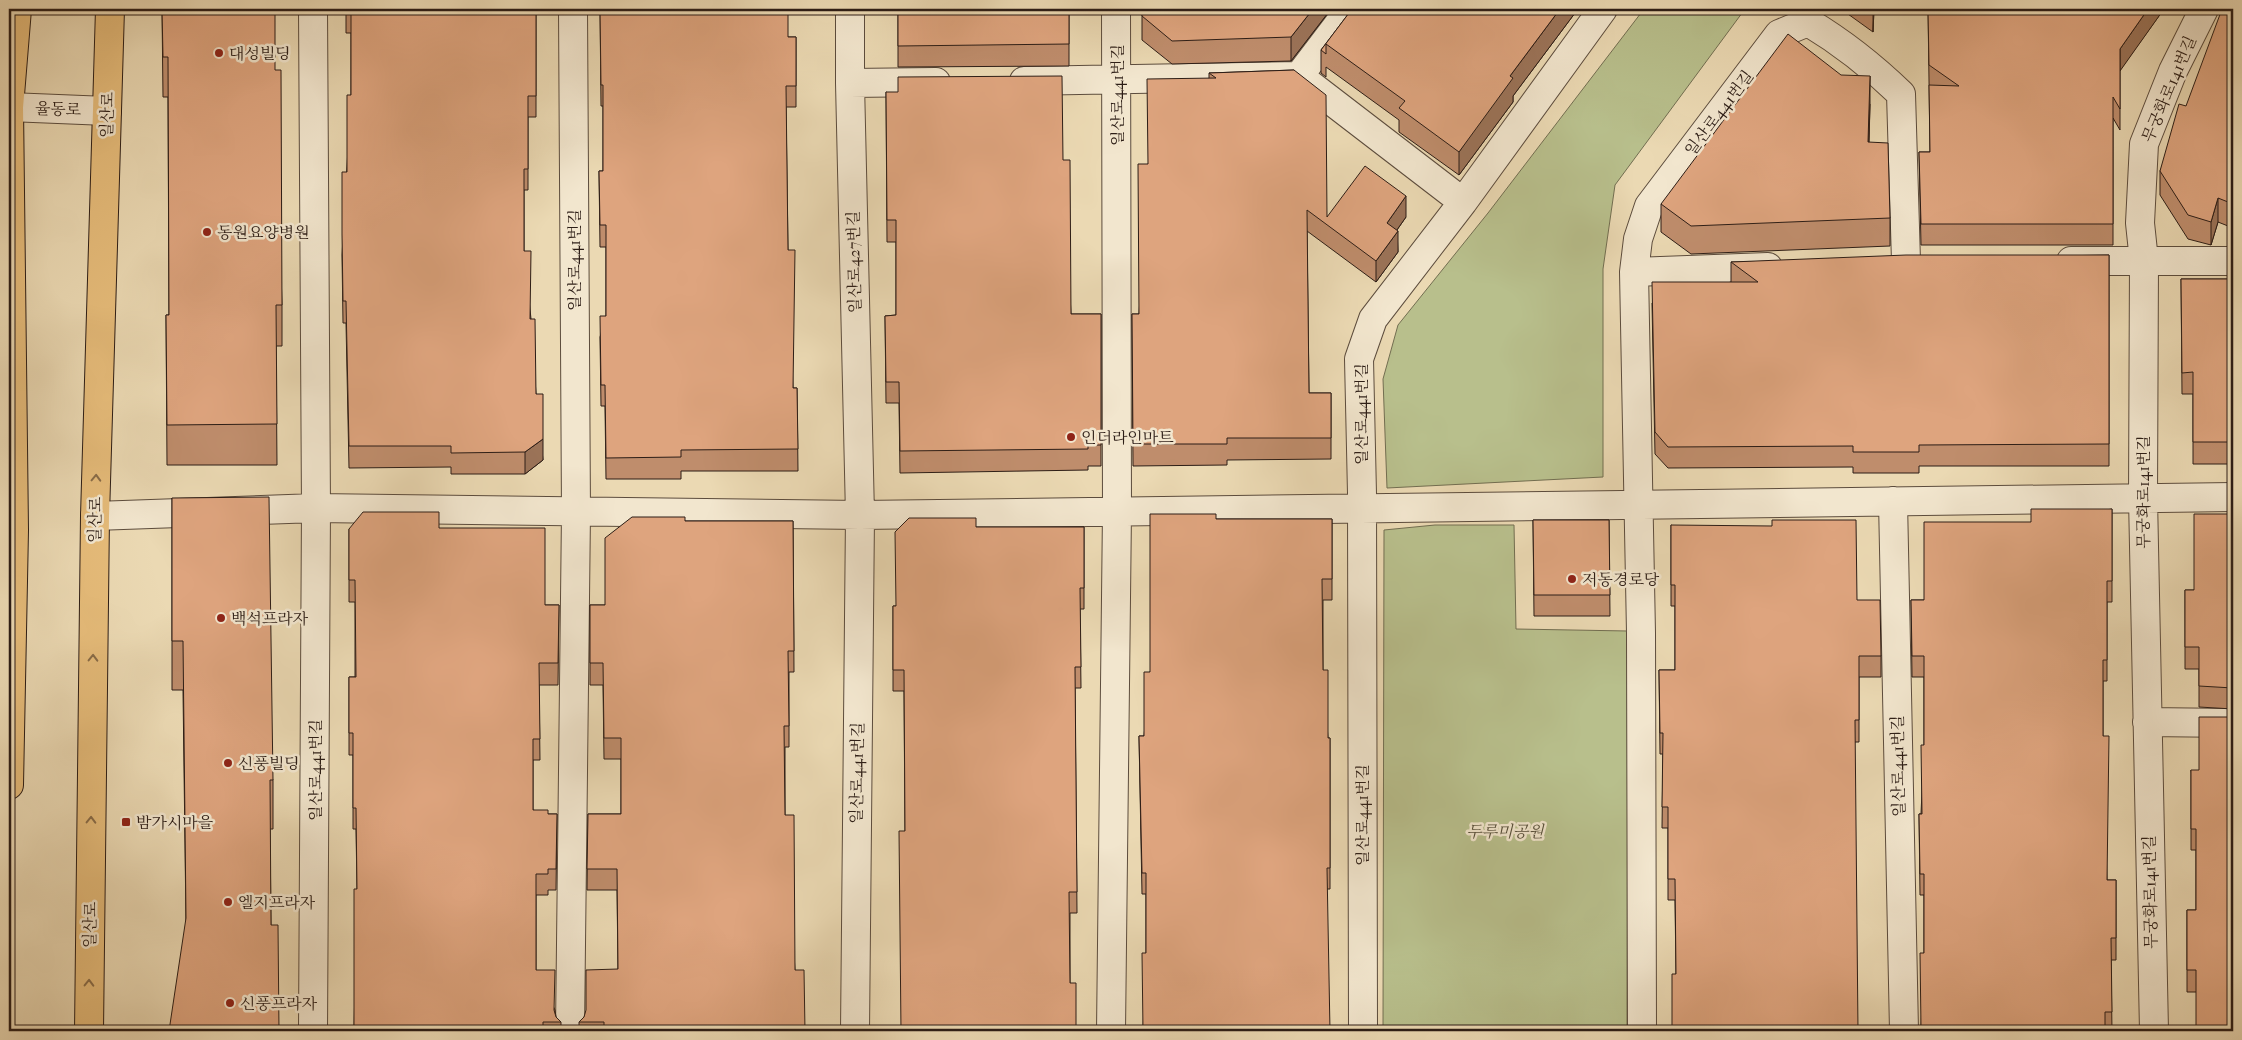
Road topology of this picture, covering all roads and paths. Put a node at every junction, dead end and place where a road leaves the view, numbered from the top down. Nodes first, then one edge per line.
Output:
1 (18, 9) edge
2 (110, 9) edge
3 (313, 9) edge
4 (573, 9) edge
5 (850, 9) edge
6 (1116, 9) edge
7 (1350, 9) edge
8 (1603, 9) edge
9 (2204, 9) edge
10 (1298, 76) junction
11 (1117, 80) junction
12 (958, 82) edge
13 (998, 82) edge
14 (850, 83) junction
15 (9, 107) edge
16 (107, 111) junction
17 (1463, 202) junction
18 (2045, 261) edge
19 (2144, 261) junction
20 (2233, 262) edge
21 (1877, 263) edge
22 (1790, 266) edge
23 (1634, 272) junction
24 (2233, 496) edge
25 (2143, 498) junction
26 (1893, 501) junction
27 (1639, 504) junction
28 (316, 508) junction
29 (1362, 508) junction
30 (1117, 511) junction
31 (576, 512) junction
32 (860, 515) junction
33 (95, 516) junction
34 (10, 702) edge
35 (2146, 722) junction
36 (2233, 723) edge
37 (9, 785) edge
38 (89, 1031) edge
39 (313, 1031) edge
40 (570, 1031) edge
41 (855, 1031) edge
42 (1112, 1031) edge
43 (1363, 1031) edge
44 (1642, 1031) edge
45 (1904, 1031) edge
46 (2154, 1031) edge

1 - 15 main road
2 - 16 main road, 일산로
3 - 28 street, 일산로441번길
4 - 31 street, 일산로441번길
5 - 14 street, 일산로427번길
6 - 11 street, 일산로441번길
7 - 10 street
8 - 17 street, 일산로441번길
9 - 19 street, 무궁화로141번길
10 - 11 street
10 - 17 street
11 - 13 street
11 - 30 street, 일산로441번길
12 - 14 street
14 - 32 street, 일산로427번길
15 - 16 street, 율동로
15 - 34 main road
33 -> 16 main road, 일산로
17 - 29 street, 일산로441번길
18 - 19 street
19 - 20 street
19 - 25 street, 무궁화로141번길
21 - 23 street, 일산로441번길
22 - 23 street
23 - 27 street, 일산로441번길
24 - 25 street
25 - 26 street
25 - 35 street, 무궁화로141번길
26 - 27 street
26 - 45 street, 일산로441번길
27 - 29 street
27 - 44 street, 일산로441번길
28 - 31 street
28 - 33 street
28 - 39 street, 일산로441번길
29 - 30 street
29 - 43 street, 일산로441번길
30 - 32 street
30 - 42 street, 일산로441번길
31 - 32 street
31 - 40 street, 일산로441번길
32 - 41 street, 일산로441번길
38 -> 33 main road, 일산로
34 - 37 main road
35 - 36 street
35 - 46 street, 무궁화로141번길

